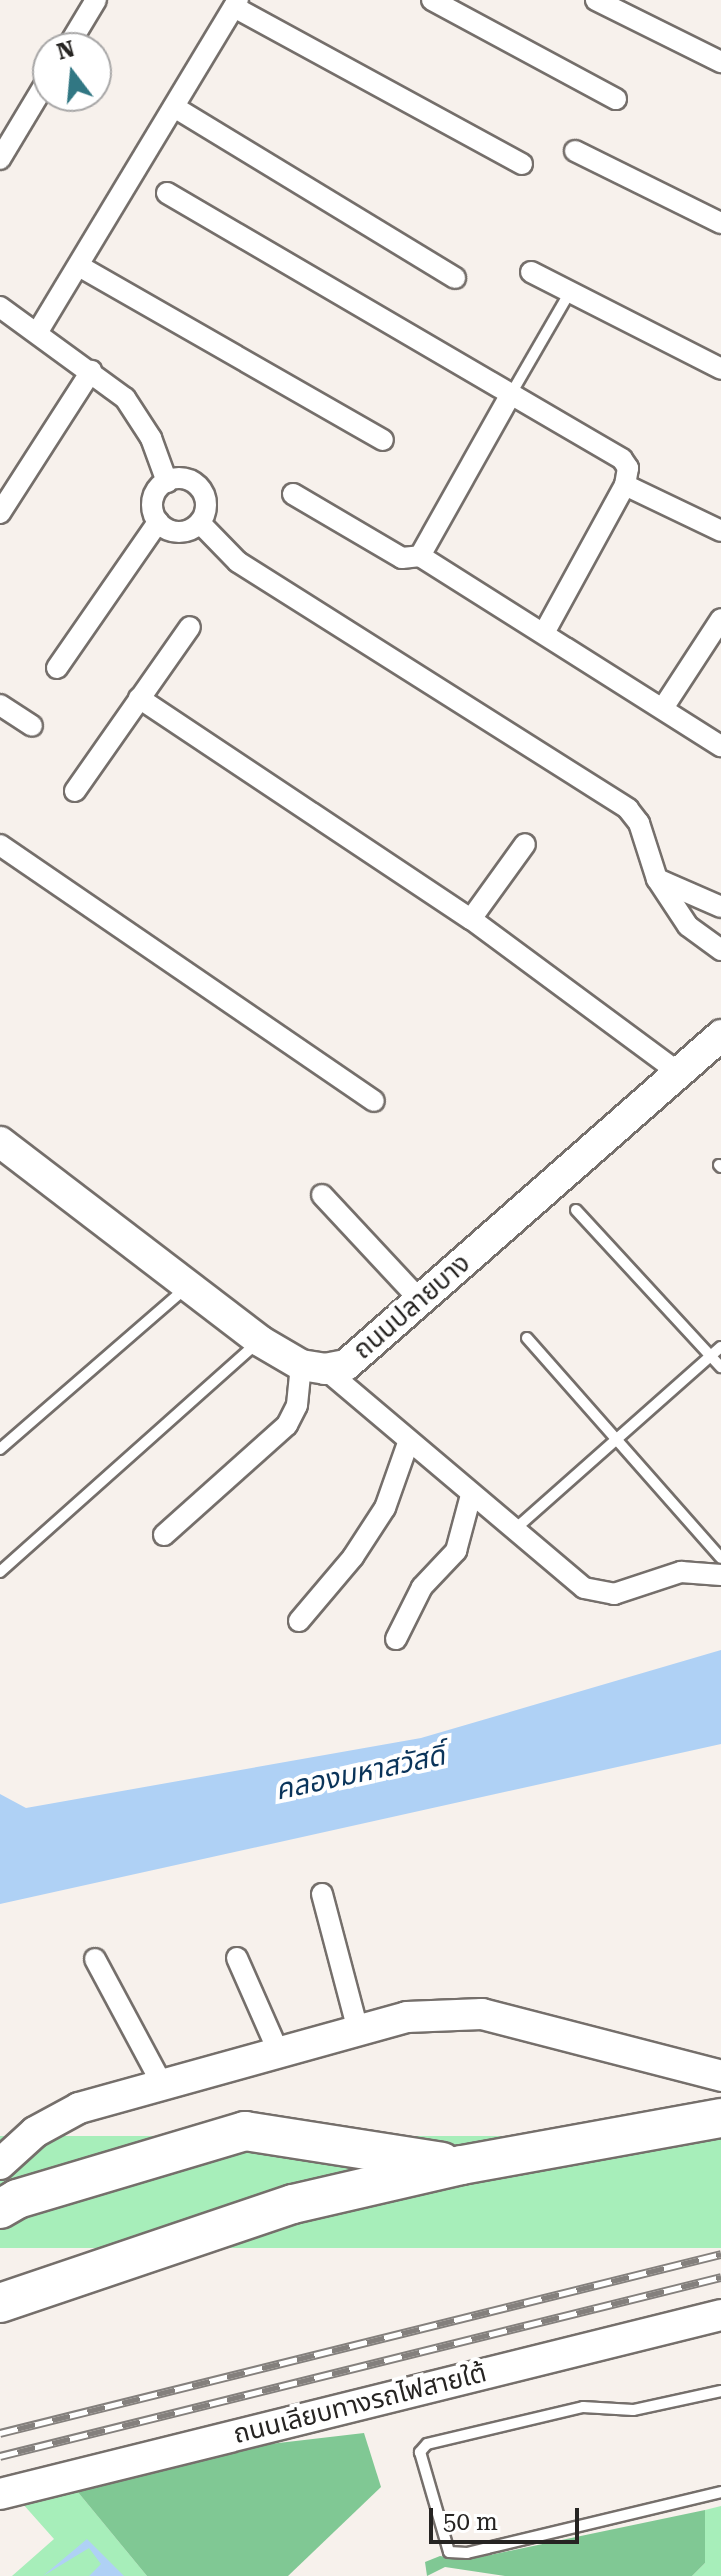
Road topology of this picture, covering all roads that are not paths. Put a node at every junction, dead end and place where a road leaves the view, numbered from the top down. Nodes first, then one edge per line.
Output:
1 (96, 0) edge
2 (432, 0) edge
3 (596, 0) edge
4 (236, 4) edge
5 (77, 32) edge
6 (721, 62) edge
7 (616, 99) dead end
8 (32, 106) edge
9 (174, 107) junction
10 (575, 151) dead end
11 (0, 159) edge
12 (522, 164) dead end
13 (167, 193) dead end
14 (720, 220) edge
15 (79, 266) junction
16 (531, 272) dead end
17 (455, 278) dead end
18 (570, 292) junction
19 (0, 307) edge
20 (37, 333) junction
21 (721, 369) edge
22 (91, 371) junction
23 (511, 394) junction
24 (383, 440) dead end
25 (167, 482) junction
26 (625, 485) junction
27 (293, 494) dead end
28 (0, 513) edge
29 (158, 522) junction
30 (200, 523) junction
31 (721, 531) edge
32 (420, 556) junction
33 (721, 619) edge
34 (190, 627) dead end
35 (545, 631) junction
36 (57, 668) dead end
37 (139, 698) junction
38 (0, 705) edge
39 (663, 708) junction
40 (32, 726) dead end
41 (721, 746) edge
42 (75, 791) dead end
43 (525, 844) dead end
44 (0, 845) edge
45 (657, 879) junction
46 (721, 907) edge
47 (471, 919) junction
48 (721, 950) edge
49 (721, 1035) edge
50 (679, 1073) junction
51 (374, 1101) dead end
52 (3, 1148) edge
53 (322, 1195) dead end
54 (576, 1210) dead end
55 (188, 1286) junction
56 (420, 1300) junction
57 (527, 1338) dead end
58 (260, 1341) junction
59 (721, 1347) edge
60 (711, 1356) junction
61 (313, 1367) junction
62 (721, 1367) edge
63 (616, 1440) junction
64 (408, 1443) junction
65 (0, 1449) edge
66 (471, 1495) junction
67 (514, 1530) junction
68 (164, 1535) dead end
69 (721, 1558) edge
70 (0, 1572) edge
71 (721, 1575) edge
72 (299, 1621) dead end
73 (396, 1639) dead end
74 (322, 1894) dead end
75 (237, 1958) dead end
76 (95, 1959) dead end
77 (358, 2030) junction
78 (278, 2051) junction
79 (721, 2076) edge
80 (161, 2082) junction
81 (721, 2118) edge
82 (0, 2164) edge
83 (462, 2165) junction
84 (0, 2209) edge
85 (0, 2303) edge
86 (721, 2315) edge
87 (721, 2391) edge
88 (721, 2492) edge
89 (0, 2494) edge

1 - 5 street
2 - 7 street
3 - 6 street
4 - 9 street
4 - 12 street
8 - 11 street
9 - 15 street
9 - 17 street
10 - 14 street
13 - 23 street
15 - 20 street
15 - 24 street
16 - 18 street
18 - 21 street
18 - 23 lane
19 - 20 street
20 - 22 street
22 - 25 street
22 - 28 street
23 - 26 street
23 - 32 street
25 - 29 street
25 - 30 street
26 - 31 street
26 - 35 street
27 - 32 street
29 - 30 street
29 - 36 street
30 - 45 street
32 - 35 street
33 - 39 street
34 - 37 street
35 - 39 street
37 - 42 street
37 - 47 street
38 - 40 street
39 - 41 street
43 - 47 street
44 - 51 street
45 - 46 street
45 - 48 street
47 - 50 street
49 - 50 main road, ถนนปลายบาง
50 - 56 main road, ถนนปลายบาง
52 - 55 main road
53 - 56 street
54 - 60 lane
55 - 58 main road
55 - 65 lane
56 - 61 main road, ถนนปลายบาง
57 - 63 lane
58 - 61 main road
58 - 70 lane
59 - 60 lane
60 - 62 lane
60 - 63 lane
61 - 64 street
61 - 68 street
63 - 67 lane
63 - 69 lane
64 - 66 street
64 - 72 street
66 - 67 street
66 - 73 street
67 - 71 street
74 - 77 street
75 - 78 street
76 - 80 street
77 - 78 main road
77 - 79 main road
78 - 80 main road
80 - 82 main road
81 - 83 highway
83 - 84 highway
83 - 85 highway
86 - 89 main road, ถนนเลียบทางรถไฟสายใต้
87 - 88 lane

